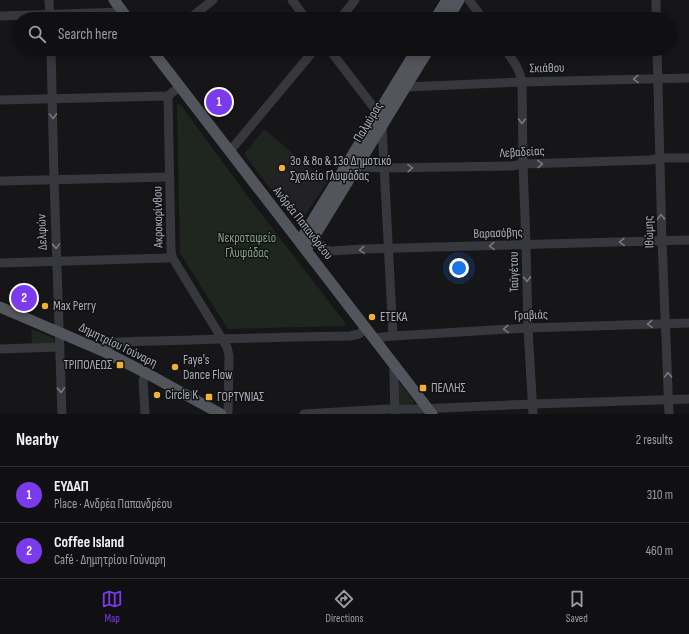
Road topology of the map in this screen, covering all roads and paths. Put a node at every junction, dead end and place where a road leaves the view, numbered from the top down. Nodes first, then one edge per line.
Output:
1 (50, 0) edge
2 (114, 0) edge
3 (213, 0) edge
4 (292, 0) edge
5 (355, 0) edge
6 (447, 0) edge
7 (459, 0) edge
8 (469, 0) edge
9 (656, 0) edge
10 (50, 12) edge
11 (123, 12) edge
12 (198, 12) edge
13 (301, 12) edge
14 (346, 12) edge
15 (439, 12) edge
16 (452, 12) edge
17 (478, 12) edge
18 (656, 12) edge
19 (0, 16) edge
20 (12, 16) edge
21 (51, 56) edge
22 (156, 56) edge
23 (309, 56) edge
24 (334, 56) edge
25 (413, 56) edge
26 (425, 56) edge
27 (510, 56) edge
28 (658, 56) edge
29 (659, 78) junction
30 (689, 78) edge
31 (522, 82) junction
32 (180, 86) junction
33 (406, 87) junction
34 (168, 96) junction
35 (53, 99) junction
36 (0, 100) edge
37 (378, 113) junction
38 (382, 126) junction
39 (230, 151) junction
40 (660, 158) junction
41 (689, 158) edge
42 (522, 164) junction
43 (357, 167) junction
44 (385, 168) junction
45 (170, 176) junction
46 (54, 179) junction
47 (0, 181) edge
48 (313, 238) junction
49 (689, 240) edge
50 (662, 241) junction
51 (526, 245) junction
52 (303, 246) junction
53 (389, 249) junction
54 (172, 257) junction
55 (57, 262) junction
56 (0, 263) edge
57 (0, 307) edge
58 (689, 323) edge
59 (666, 324) junction
60 (366, 328) junction
61 (528, 328) junction
62 (58, 332) junction
63 (393, 336) junction
64 (374, 338) junction
65 (223, 340) junction
66 (60, 347) junction
67 (0, 349) edge
68 (105, 352) junction
69 (394, 365) junction
70 (146, 373) junction
71 (689, 399) edge
72 (669, 400) junction
73 (533, 404) junction
74 (430, 411) edge
75 (395, 412) edge
76 (62, 414) edge
77 (145, 414) edge
78 (221, 414) edge
79 (228, 414) edge
80 (304, 414) edge
81 (533, 414) edge
82 (669, 414) edge

1 - 10 street
2 - 11 main road
3 - 12 street
4 - 13 street
5 - 14 street
6 - 15 main road
7 - 16 main road
8 - 17 street
9 - 18 street
19 - 20 street
21 - 35 street, Δελφών
22 - 32 main road, Ανδρέα Παπανδρέου
23 - 39 street
24 - 37 street
25 - 37 main road, Παλμύρας
26 - 33 main road, Παλμύρας
27 - 31 street
28 - 29 street, Ιθώμης
29 - 30 street, Σκιάθου
29 -> 31 street, Σκιάθου
29 - 40 street, Ιθώμης
31 - 33 street, Σκιάθου
31 -> 42 street, Ταϋγέτου
32 - 34 street
32 - 39 main road, Ανδρέα Παπανδρέου
33 - 38 main road, Παλμύρας
34 - 35 street
34 - 45 street, Ακροκορίνθου
35 - 36 street
35 -> 46 street, Δελφών
37 - 38 street
37 - 52 main road, Παλμύρας
38 - 43 main road, Παλμύρας
38 - 44 street
39 - 52 main road, Ανδρέα Παπανδρέου
40 - 41 street, Λεβαδείας
42 -> 40 street, Λεβαδείας
50 -> 40 street, Ιθώμης
44 -> 42 street, Λεβαδείας
42 - 51 street, Ταϋγέτου
43 - 44 street, Λεβαδείας
43 - 48 main road, Παλμύρας
44 - 53 street
45 - 46 street
45 - 54 street, Ακροκορίνθου
46 - 47 street
46 -> 55 street, Δελφών
48 - 52 main road, Παλμύρας
53 -> 48 street, Βαρασόβης
49 - 50 street, Βαρασόβης
50 -> 51 street, Βαρασόβης
50 - 59 street, Ιθώμης
51 -> 53 street, Βαρασόβης
51 -> 61 street, Ταϋγέτου
52 - 60 main road, Ανδρέα Παπανδρέου
53 - 63 street
54 - 55 street
54 - 65 street, Ακροκορίνθου
55 - 56 street
55 - 62 street, Δελφών
57 - 62 main road, Δημητρίου Γούναρη
58 - 59 street, Γραβιάς
59 -> 61 street, Γραβιάς
72 -> 59 street, Ιθώμης
60 - 64 main road, Ανδρέα Παπανδρέου
60 - 65 street
61 -> 63 street, Γραβιάς
61 - 73 street, Ταϋγέτου
62 - 66 street, Δελφών
62 - 68 main road, Δημητρίου Γούναρη
63 - 64 street, Γραβιάς
64 - 69 main road, Ανδρέα Παπανδρέου
65 - 68 street
65 - 79 street, Ακροκορίνθου
66 - 67 street
66 -> 76 street, Δελφών
68 - 70 main road, Δημητρίου Γούναρη
69 - 74 main road, Ανδρέα Παπανδρέου
69 - 75 street
70 - 77 street
70 - 78 main road, Δημητρίου Γούναρη
71 - 72 street
72 - 73 street
72 - 82 street, Ιθώμης
73 - 74 street
73 - 81 street, Ταϋγέτου
74 - 75 street
75 - 80 street

